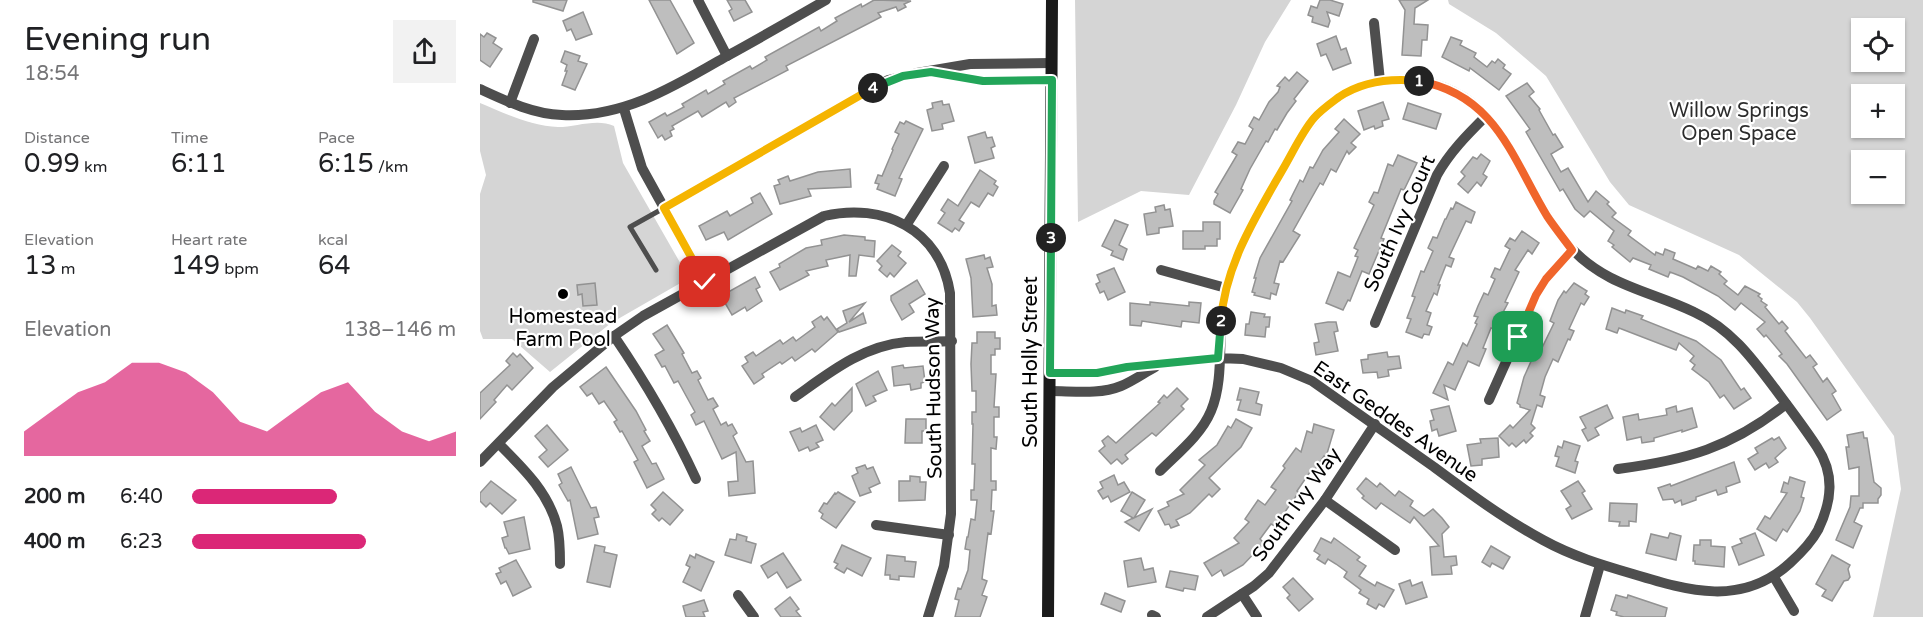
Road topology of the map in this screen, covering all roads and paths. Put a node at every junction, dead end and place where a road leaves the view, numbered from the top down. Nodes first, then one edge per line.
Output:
1 (698, 0) edge
2 (826, 0) edge
3 (1052, 0) edge
4 (1374, 23) dead end
5 (534, 39) dead end
6 (727, 56) junction
7 (1052, 63) junction
8 (931, 72) junction
9 (1052, 80) junction
10 (1380, 81) junction
11 (480, 89) edge
12 (510, 103) junction
13 (624, 109) junction
14 (1486, 116) junction
15 (944, 166) dead end
16 (664, 208) junction
17 (907, 224) junction
18 (1572, 250) junction
19 (656, 270) dead end
20 (1161, 270) dead end
21 (705, 282) junction
22 (1227, 288) junction
23 (1375, 323) dead end
24 (614, 336) junction
25 (952, 341) junction
26 (1218, 358) junction
27 (1157, 365) junction
28 (1050, 373) junction
29 (1050, 391) junction
30 (795, 397) dead end
31 (1490, 400) dead end
32 (1786, 404) junction
33 (1375, 424) junction
34 (499, 444) junction
35 (480, 462) edge
36 (1618, 469) dead end
37 (1160, 471) dead end
38 (696, 479) dead end
39 (1325, 500) junction
40 (876, 525) dead end
41 (949, 535) junction
42 (1395, 550) dead end
43 (561, 564) dead end
44 (1600, 565) junction
45 (1774, 577) junction
46 (1242, 594) junction
47 (738, 595) dead end
48 (1794, 611) dead end
49 (754, 617) edge
50 (928, 617) edge
51 (1048, 617) edge
52 (1207, 617) edge
53 (1257, 617) edge
54 (1585, 617) edge

1 - 6 street
2 - 6 street
3 - 7 main road, South Holly Street
4 - 10 street
5 - 12 street
6 - 13 street
7 - 8 street
7 - 9 main road, South Holly Street
8 - 9 street
8 - 16 street
9 - 28 main road, South Holly Street
10 - 14 street
10 - 22 street
11 - 12 street
12 - 13 street
13 - 16 street
14 - 18 street
14 - 23 street, South Ivy Court
15 - 17 street
16 - 19 lane
16 - 21 street
17 - 21 street, South Hudson Way
17 - 25 street, South Hudson Way
18 - 31 street
18 - 32 street
20 - 22 street
21 - 24 street, South Hudson Way
22 - 26 street
24 - 34 street, South Hudson Way
24 - 38 street
25 - 30 street
25 - 41 street, South Hudson Way
26 - 27 street, East Geddes Avenue
26 - 33 street, East Geddes Avenue
26 - 37 street
27 - 28 street, East Geddes Avenue
27 - 29 street, East Geddes Avenue
28 - 29 main road, South Holly Street
29 - 51 main road, South Holly Street
32 - 36 street
32 - 45 street
33 - 39 street, South Ivy Way
33 - 44 street, East Geddes Avenue
34 - 35 street, South Hudson Way
34 - 43 street
39 - 42 street
39 - 46 street, South Ivy Way
40 - 41 street
41 - 50 street, South Hudson Way
44 - 45 street, East Geddes Avenue
44 - 54 street
45 - 48 street
46 - 52 street, South Ivy Way
46 - 53 street
47 - 49 street

